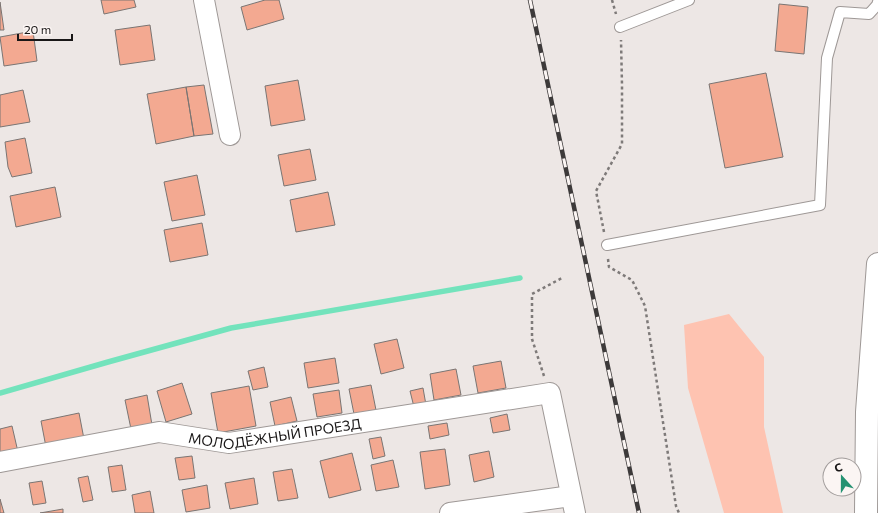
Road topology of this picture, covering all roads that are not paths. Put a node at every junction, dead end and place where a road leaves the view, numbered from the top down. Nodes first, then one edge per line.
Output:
1 (204, 0) edge
2 (689, 0) edge
3 (878, 2) edge
4 (620, 27) road end
5 (230, 135) dead end
6 (607, 245) road end
7 (878, 264) edge
8 (0, 462) edge
9 (573, 504) edge
10 (450, 513) edge
11 (866, 513) edge

1 - 5 street
2 - 4 lane
3 - 6 lane
7 - 11 highway
8 - 9 street, МОЛОДЁЖНЫЙ ПРОЕЗД
9 - 10 street

